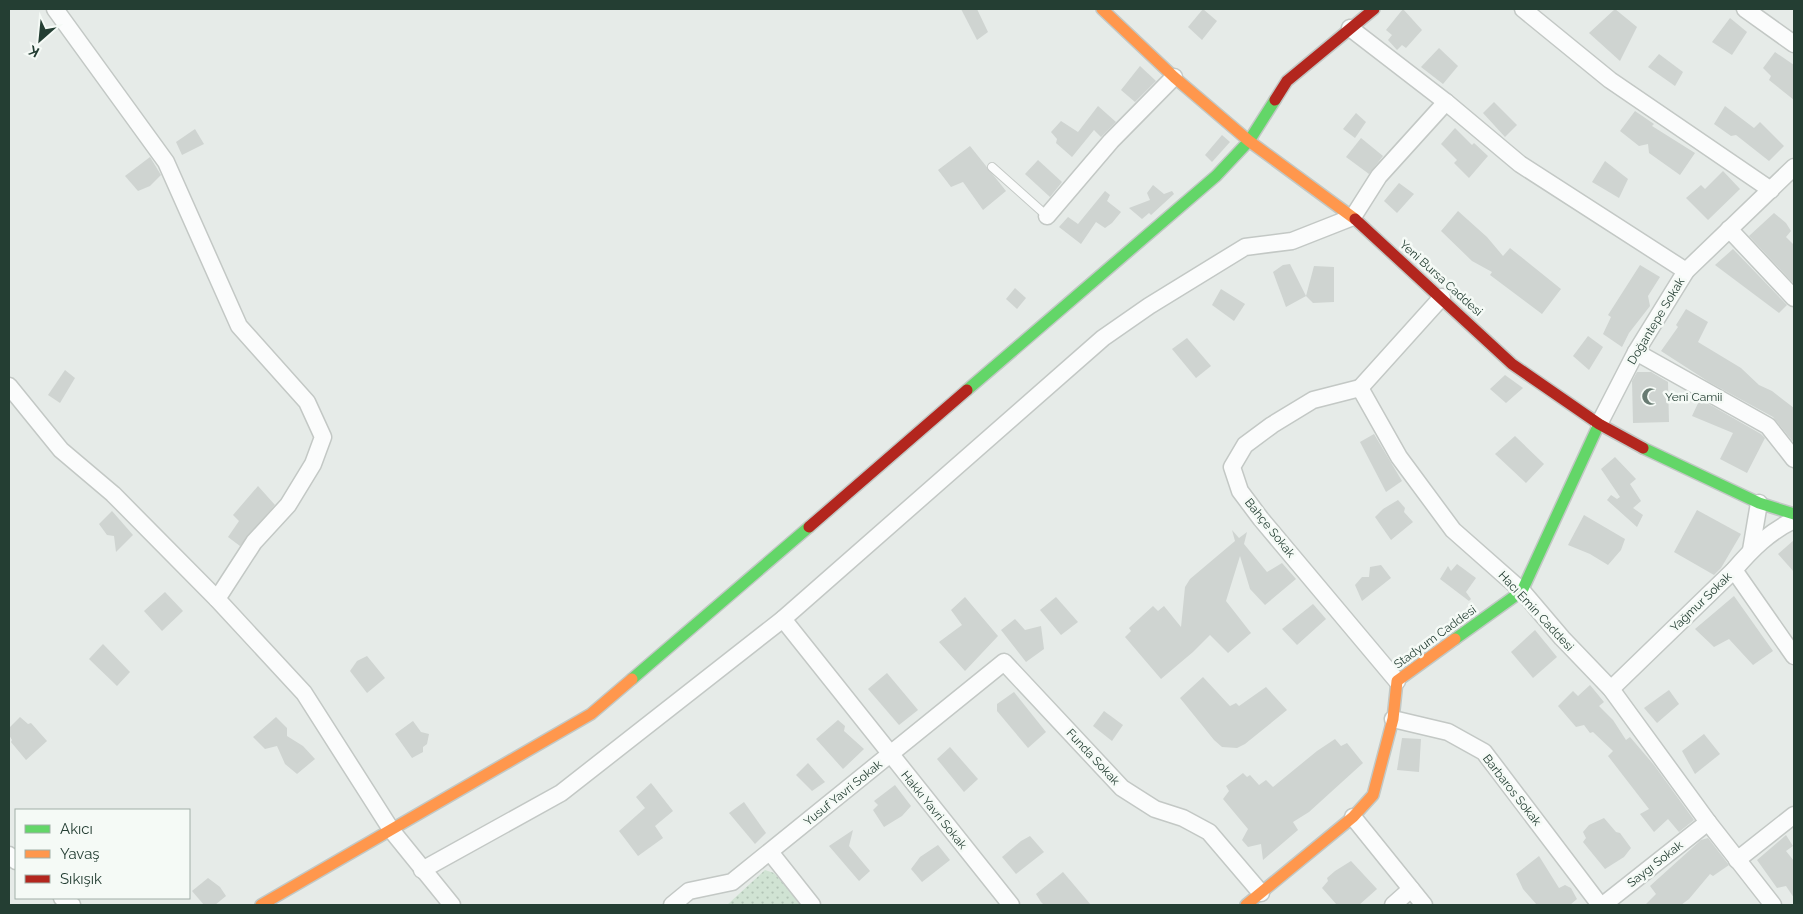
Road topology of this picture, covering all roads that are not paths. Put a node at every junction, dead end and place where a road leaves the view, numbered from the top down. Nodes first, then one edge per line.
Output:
1 (55, 9) edge
2 (1374, 9) edge
3 (1523, 9) edge
4 (1745, 9) edge
5 (1107, 11) edge
6 (1350, 28) junction
7 (1794, 44) edge
8 (1174, 77) junction
9 (1446, 102) junction
10 (1248, 141) junction
11 (992, 167) dead end
12 (1794, 167) edge
13 (1771, 190) junction
14 (1047, 216) joint
15 (1353, 217) junction
16 (1728, 229) junction
17 (1686, 271) junction
18 (1442, 297) junction
19 (1794, 298) edge
20 (1636, 352) junction
21 (1360, 388) junction
22 (11, 392) edge
23 (1599, 424) junction
24 (1794, 459) edge
25 (1759, 503) junction
26 (1794, 514) edge
27 (1794, 520) edge
28 (1751, 550) junction
29 (1734, 570) junction
30 (1522, 592) junction
31 (217, 599) junction
32 (783, 619) junction
33 (1794, 656) edge
34 (1004, 662) joint
35 (1398, 681) junction
36 (1611, 688) junction
37 (1393, 719) junction
38 (890, 755) junction
39 (1794, 815) edge
40 (1354, 817) junction
41 (1708, 822) junction
42 (392, 831) junction
43 (770, 852) junction
44 (1738, 860) junction
45 (422, 870) junction
46 (1411, 889) junction
47 (1260, 893) junction
48 (261, 905) edge
49 (452, 905) edge
50 (672, 905) edge
51 (812, 905) edge
52 (1011, 905) edge
53 (1246, 905) edge
54 (1392, 905) edge
55 (1424, 905) edge
56 (1601, 905) edge
57 (1773, 905) edge

1 - 31 street
2 - 6 street
3 - 13 street
4 - 7 street
5 - 8 street, Yeni Bursa Caddesi
6 - 9 street
6 - 10 street
8 - 10 street, Yeni Bursa Caddesi
8 - 14 street
9 - 15 street
9 - 17 street
10 - 15 street, Yeni Bursa Caddesi
10 - 42 street
11 - 14 lane
12 - 13 street, Doğantepe Sokak
13 - 16 street, Doğantepe Sokak
15 - 18 street, Yeni Bursa Caddesi
15 - 32 street
16 - 17 street, Doğantepe Sokak
16 - 19 street
17 - 20 street, Doğantepe Sokak
18 - 21 street
18 - 23 street, Yeni Bursa Caddesi
20 - 23 street, Doğantepe Sokak
20 - 24 street
21 - 30 street, Hacı Emin Caddesi
21 - 35 street, Bahçe Sokak
22 - 31 street
23 - 25 street, Yeni Bursa Caddesi
23 - 30 street, Stadyum Caddesi
25 - 26 street, Yeni Bursa Caddesi
25 - 28 street
27 - 28 street, Yağmur Sokak
28 - 29 street, Yağmur Sokak
29 - 33 street
29 - 36 street, Yağmur Sokak
30 - 35 street, Stadyum Caddesi
30 - 36 street, Hacı Emin Caddesi
31 - 42 street
32 - 38 street, Hakkı Yavri Sokak
32 - 45 street
34 - 38 street, Yusuf Yavri Sokak
34 - 47 street, Funda Sokak
35 - 37 street, Stadyum Caddesi
36 - 41 street, Hacı Emin Caddesi
37 - 40 street, Stadyum Caddesi
37 - 56 street, Barbaros Sokak
38 - 43 street, Yusuf Yavri Sokak
38 - 52 street, Hakkı Yavri Sokak
39 - 44 street
40 - 46 street
40 - 47 street, Stadyum Caddesi
41 - 44 street, Hacı Emin Caddesi
41 - 56 street, Saygı Sokak
42 - 45 street
42 - 48 street
43 - 50 street, Yusuf Yavri Sokak
43 - 51 street
44 - 57 street, Hacı Emin Caddesi
45 - 49 street
46 - 54 street
46 - 55 street
47 - 53 street, Stadyum Caddesi

